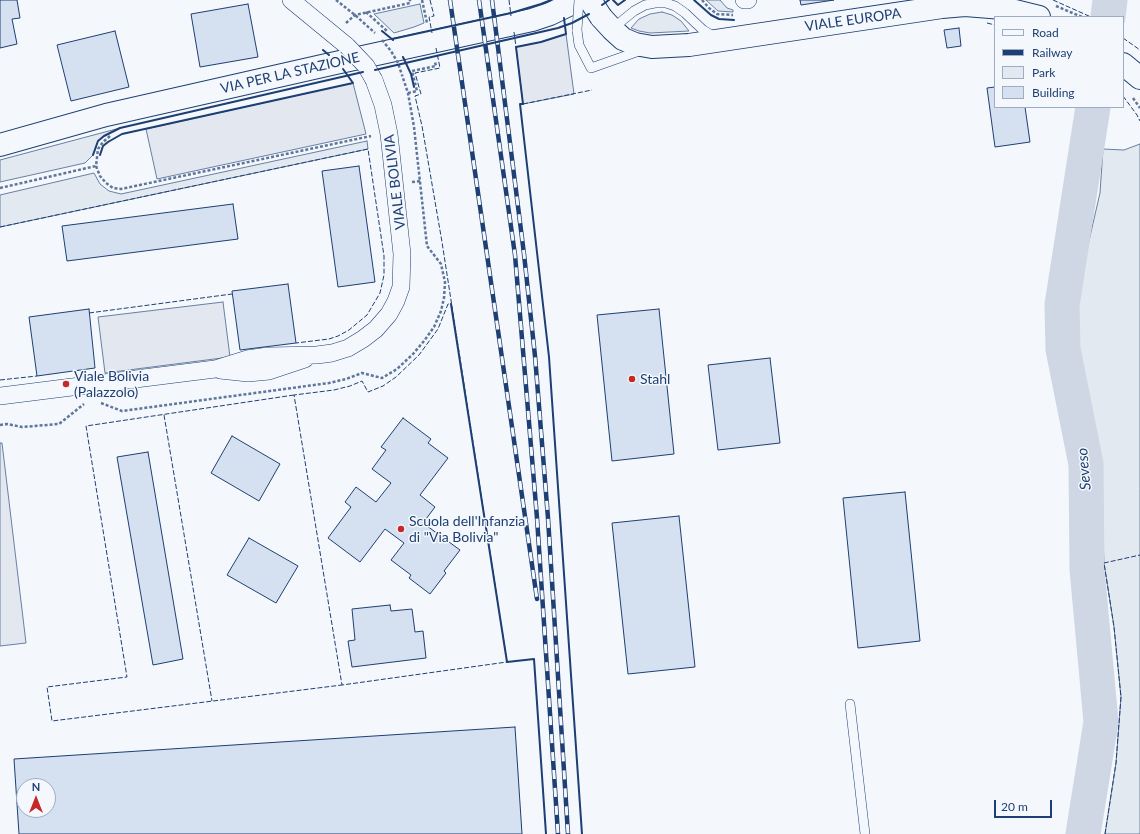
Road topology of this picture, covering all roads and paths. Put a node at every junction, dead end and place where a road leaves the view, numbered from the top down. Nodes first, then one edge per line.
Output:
1 (291, 0) edge
2 (336, 0) edge
3 (410, 0) edge
4 (422, 0) edge
5 (579, 0) edge
6 (702, 0) edge
7 (744, 0) edge
8 (748, 0) edge
9 (1039, 11) edge
10 (366, 12) junction
11 (354, 15) junction
12 (734, 15) dead end
13 (601, 16) edge
14 (1075, 16) edge
15 (428, 26) dead end
16 (384, 28) dead end
17 (334, 34) junction
18 (720, 40) junction
19 (652, 47) junction
20 (436, 66) dead end
21 (1124, 66) edge
22 (1136, 87) edge
23 (408, 93) junction
24 (1140, 108) edge
25 (371, 136) dead end
26 (0, 145) edge
27 (0, 188) edge
28 (0, 396) edge
29 (96, 403) dead end
30 (90, 404) dead end
31 (0, 421) edge
32 (0, 425) edge
33 (850, 704) dead end
34 (865, 834) edge

1 - 17 street, VIALE BOLIVIA
2 - 11 path
3 - 10 path
4 - 15 path
5 - 19 lane, bridge
5 - 26 street, VIA PER LA STAZIONE
6 - 12 path
7 - 8 street
9 - 14 path
9 - 18 street, VIALE EUROPA
10 - 11 path
10 - 16 path
11 - 17 path
11 - 23 path, bridge
13 - 18 lane
13 - 19 street, VIALE EUROPA
17 - 28 street, VIALE BOLIVIA, bridge
18 - 19 street, VIALE EUROPA
20 - 23 path
21 - 22 street
22 - 24 path
23 - 29 path
25 - 27 path
30 - 32 path
31 - 32 path
33 - 34 lane

